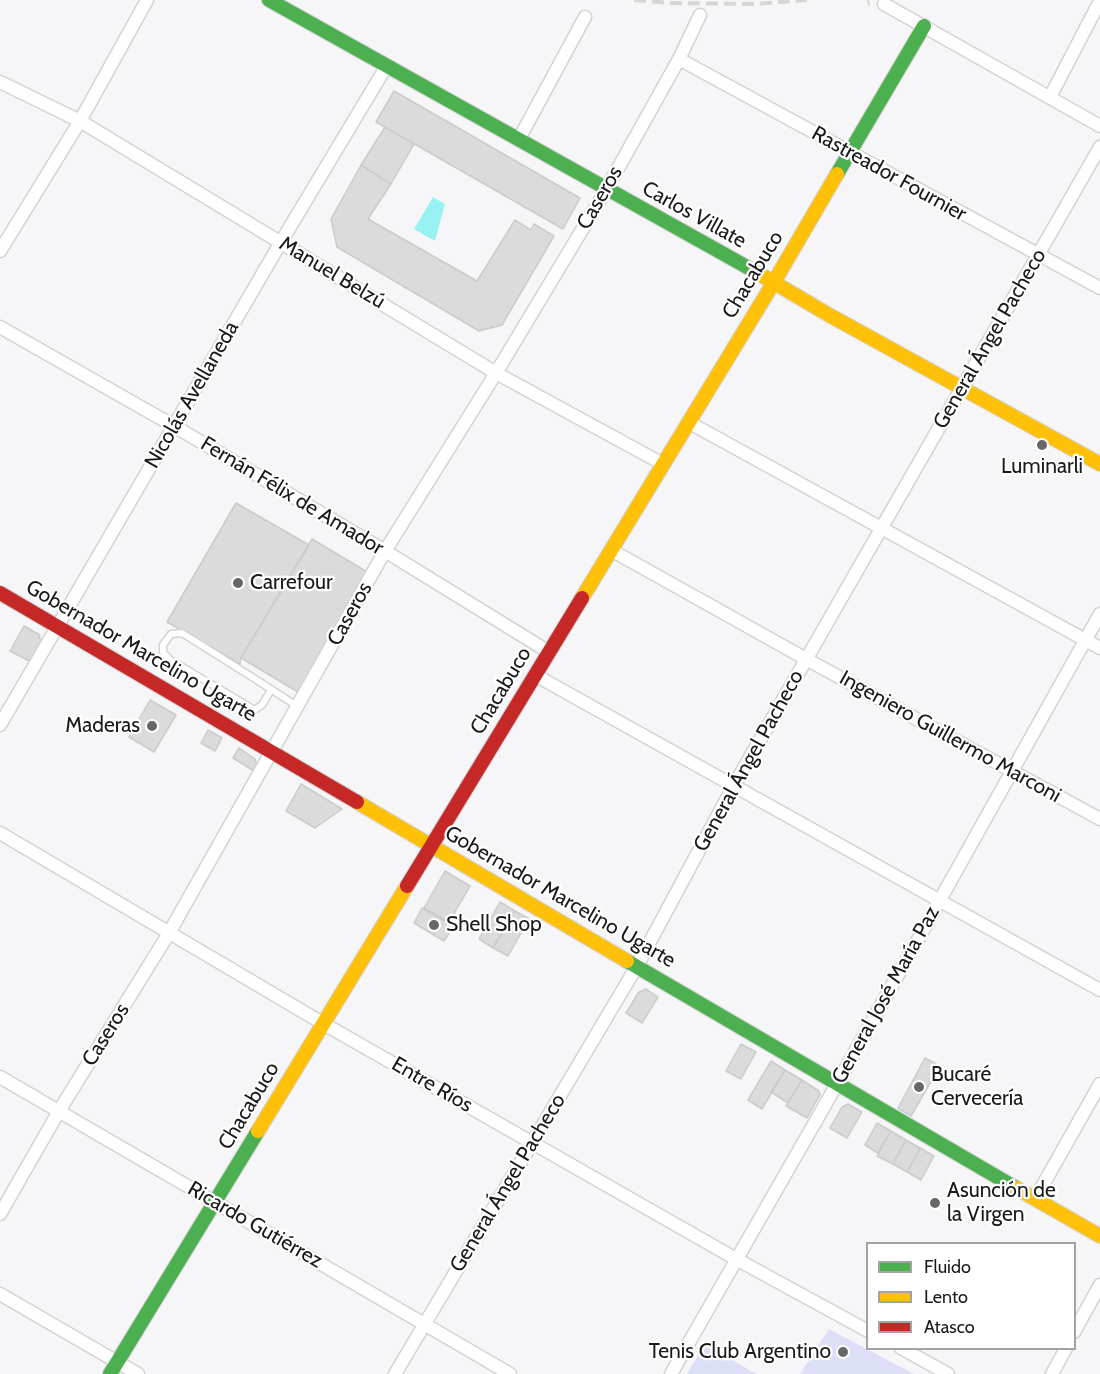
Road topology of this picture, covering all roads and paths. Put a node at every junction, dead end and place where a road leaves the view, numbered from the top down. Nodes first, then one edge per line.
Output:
1 (147, 0) edge
2 (269, 0) edge
3 (868, 0) edge
4 (1100, 1) edge
5 (884, 4) dead end
6 (869, 6) dead end
7 (700, 15) dead end
8 (585, 17) dead end
9 (924, 26) junction
10 (679, 59) junction
11 (386, 67) junction
12 (0, 82) edge
13 (1050, 97) junction
14 (80, 121) junction
15 (1100, 126) edge
16 (519, 139) junction
17 (1100, 147) edge
18 (849, 152) junction
19 (606, 190) junction
20 (281, 242) junction
21 (0, 251) edge
22 (1038, 254) junction
23 (774, 282) junction
24 (1100, 288) edge
25 (0, 327) edge
26 (496, 373) junction
27 (961, 389) junction
28 (688, 423) junction
29 (174, 426) junction
30 (663, 464) junction
31 (1100, 464) edge
32 (881, 528) junction
33 (611, 550) junction
34 (385, 551) junction
35 (0, 593) edge
36 (1100, 614) edge
37 (58, 626) junction
38 (1086, 640) junction
39 (1100, 648) edge
40 (549, 652) junction
41 (806, 659) junction
42 (535, 675) junction
43 (271, 690) junction
44 (298, 706) junction
45 (0, 725) edge
46 (273, 752) junction
47 (1012, 771) junction
48 (733, 787) junction
49 (1100, 819) edge
50 (0, 833) edge
51 (432, 846) junction
52 (939, 900) junction
53 (169, 933) junction
54 (637, 966) junction
55 (1100, 990) edge
56 (324, 1024) junction
57 (0, 1077) edge
58 (1100, 1083) edge
59 (837, 1084) junction
60 (59, 1111) junction
61 (532, 1142) junction
62 (1035, 1199) junction
63 (215, 1202) junction
64 (0, 1214) edge
65 (1100, 1236) edge
66 (736, 1259) junction
67 (1100, 1285) edge
68 (0, 1294) edge
69 (424, 1324) junction
70 (1076, 1328) edge
71 (866, 1329) edge
72 (905, 1350) edge
73 (1065, 1350) edge
74 (113, 1368) edge
75 (138, 1374) edge
76 (395, 1374) edge
77 (510, 1374) edge
78 (670, 1374) edge
79 (948, 1374) edge
80 (1052, 1374) edge

1 - 14 street
2 - 11 street, Carlos Villate
3 - 6 path
4 - 13 street
5 - 9 street
7 - 10 street, Caseros
8 - 16 street
9 - 13 street
9 - 18 street, Chacabuco
10 - 18 street, Rastreador Fournier
10 - 19 street, Caseros
11 - 16 street, Carlos Villate
11 - 20 street, Nicolás Avellaneda
12 - 14 street, Manuel Belzú
13 - 15 street
14 - 20 street, Manuel Belzú
14 - 21 street
16 - 19 street, Carlos Villate
17 - 22 street, General Ángel Pacheco
18 - 22 street, Rastreador Fournier
18 - 23 street, Chacabuco
19 - 23 street, Carlos Villate
19 - 26 street, Caseros
20 - 26 street, Manuel Belzú
20 - 29 street, Nicolás Avellaneda
22 - 24 street, Rastreador Fournier
22 - 27 street, General Ángel Pacheco
23 - 27 street, Carlos Villate
23 - 28 street, Chacabuco
25 - 29 street, Fernán Félix de Amador
26 - 30 street, Manuel Belzú
26 - 34 street, Caseros
27 - 31 street, Carlos Villate
27 - 32 street, General Ángel Pacheco
28 - 30 street, Chacabuco
28 - 32 street
29 - 34 street, Fernán Félix de Amador
29 - 37 street, Nicolás Avellaneda
30 - 33 street, Chacabuco
32 - 38 street
32 - 41 street, General Ángel Pacheco
33 - 40 street, Chacabuco
33 - 41 street, Ingeniero Guillermo Marconi
34 - 40 street, Fernán Félix de Amador
34 - 44 street, Caseros
35 - 37 street, Gobernador Marcelino Ugarte
36 - 38 street, General José María Paz
37 - 45 street, Nicolás Avellaneda
37 - 46 street, Gobernador Marcelino Ugarte
38 - 39 street
38 - 47 street, General José María Paz
40 - 42 street, Chacabuco
41 - 47 street, Ingeniero Guillermo Marconi
41 - 48 street, General Ángel Pacheco
42 - 48 street
42 - 51 street, Chacabuco
43 - 43 lane
43 - 44 lane
44 - 46 street, Caseros
46 - 51 street, Gobernador Marcelino Ugarte
46 - 53 street, Caseros
47 - 49 street, Ingeniero Guillermo Marconi
47 - 52 street, General José María Paz
48 - 52 street
48 - 54 street, General Ángel Pacheco
50 - 53 street, Entre Ríos
51 - 54 street, Gobernador Marcelino Ugarte
51 - 56 street, Chacabuco
52 - 55 street
52 - 59 street, General José María Paz
53 - 56 street, Entre Ríos
53 - 60 street, Caseros
54 - 59 street, Gobernador Marcelino Ugarte
54 - 61 street, General Ángel Pacheco
56 - 61 street, Entre Ríos
56 - 63 street, Chacabuco
57 - 60 street, Ricardo Gutiérrez
58 - 62 street
59 - 62 street, Gobernador Marcelino Ugarte
59 - 66 street, General José María Paz
60 - 63 street, Ricardo Gutiérrez
60 - 64 street, Caseros
61 - 66 street, Entre Ríos
61 - 69 street, General Ángel Pacheco
62 - 65 street, Gobernador Marcelino Ugarte
63 - 69 street, Ricardo Gutiérrez
63 - 74 street, Chacabuco
66 - 71 street, Entre Ríos
66 - 78 street, General José María Paz
67 - 70 street
68 - 74 street
69 - 76 street, General Ángel Pacheco
69 - 77 street, Ricardo Gutiérrez
72 - 79 street
73 - 80 street
74 - 75 street

